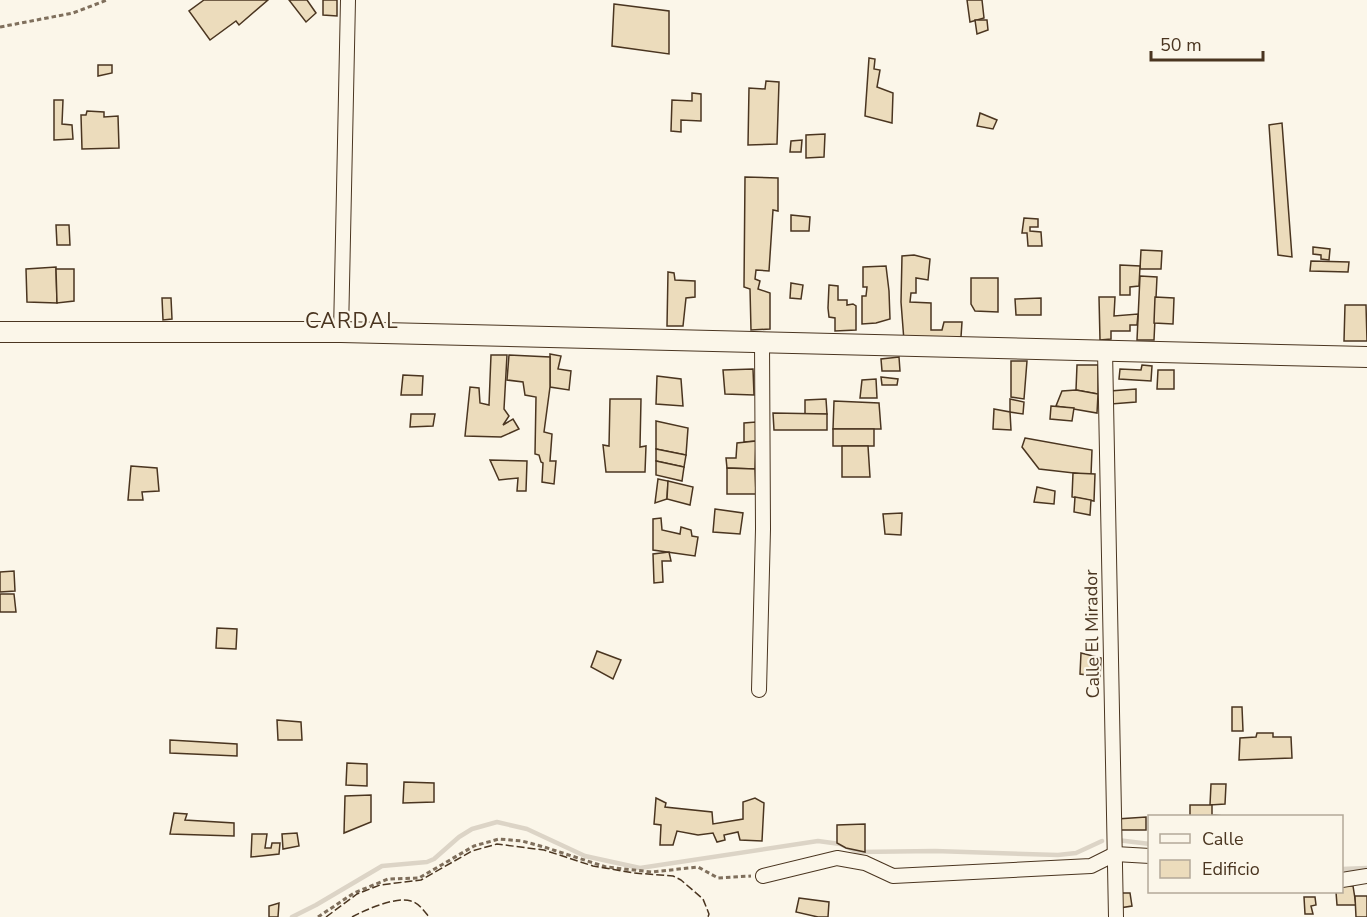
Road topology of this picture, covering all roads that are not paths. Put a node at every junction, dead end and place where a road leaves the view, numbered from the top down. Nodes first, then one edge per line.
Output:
1 (348, 0) edge
2 (0, 332) edge
3 (341, 332) junction
4 (762, 342) junction
5 (1105, 350) junction
6 (1367, 357) edge
7 (759, 690) dead end
8 (1114, 854) junction
9 (1148, 856) edge
10 (763, 876) road end
11 (1367, 876) edge
12 (1343, 880) edge
13 (1116, 917) edge

1 - 3 street
2 - 3 street
3 - 4 street
4 - 5 street
4 - 7 street
5 - 6 street
5 - 8 street, Calle El Mirador
8 - 9 street
8 - 10 street
8 - 13 street, Calle El Mirador
11 - 12 street

